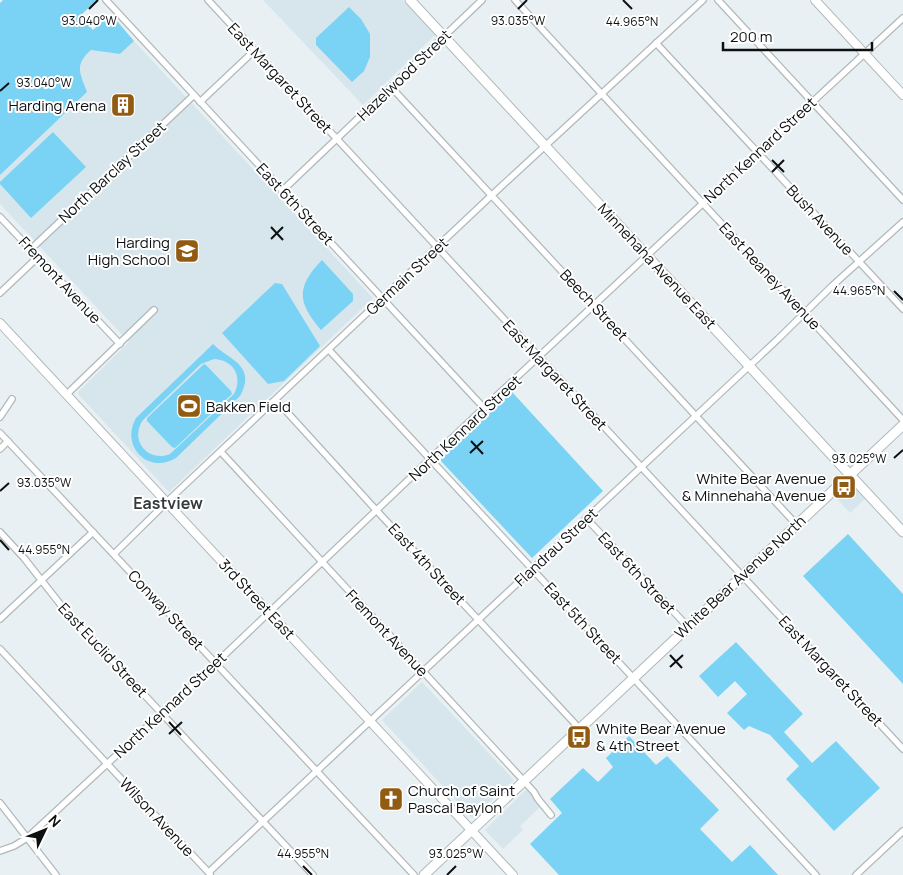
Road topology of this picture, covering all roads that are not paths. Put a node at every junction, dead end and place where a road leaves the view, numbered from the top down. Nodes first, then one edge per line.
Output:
1 (106, 0) edge
2 (208, 0) edge
3 (410, 0) edge
4 (482, 0) edge
5 (515, 0) edge
6 (703, 0) edge
7 (718, 0) edge
8 (815, 0) edge
9 (903, 18) edge
10 (444, 36) junction
11 (656, 43) junction
12 (255, 50) junction
13 (865, 54) junction
14 (391, 87) junction
15 (602, 94) junction
16 (194, 95) junction
17 (903, 95) edge
18 (200, 102) junction
19 (812, 102) junction
20 (337, 138) junction
21 (546, 145) junction
22 (758, 153) junction
23 (282, 191) junction
24 (492, 196) junction
25 (903, 200) edge
26 (703, 203) junction
27 (0, 216) edge
28 (903, 222) edge
29 (437, 247) junction
30 (31, 249) junction
31 (647, 255) junction
32 (38, 257) junction
33 (859, 261) junction
34 (0, 293) edge
35 (383, 299) junction
36 (594, 305) junction
37 (903, 309) edge
38 (154, 310) dead end
39 (804, 312) junction
40 (0, 322) edge
41 (120, 344) junction
42 (329, 350) junction
43 (539, 357) junction
44 (749, 366) junction
45 (67, 394) junction
46 (12, 400) dead end
47 (276, 400) junction
48 (484, 408) junction
49 (696, 416) junction
50 (0, 417) edge
51 (903, 420) edge
52 (903, 425) edge
53 (0, 433) edge
54 (8, 441) junction
55 (0, 448) edge
56 (221, 452) junction
57 (431, 459) junction
58 (641, 467) junction
59 (850, 474) junction
60 (168, 502) junction
61 (377, 511) junction
62 (586, 518) junction
63 (796, 524) junction
64 (0, 532) edge
65 (93, 532) junction
66 (903, 532) edge
67 (114, 554) junction
68 (322, 562) junction
69 (533, 569) junction
70 (742, 575) junction
71 (41, 580) junction
72 (270, 612) junction
73 (0, 619) edge
74 (478, 620) junction
75 (688, 627) junction
76 (0, 649) edge
77 (216, 663) junction
78 (423, 672) junction
79 (633, 678) junction
80 (162, 713) junction
81 (370, 721) junction
82 (579, 728) junction
83 (903, 749) edge
84 (107, 764) junction
85 (317, 771) junction
86 (524, 781) junction
87 (0, 802) edge
88 (551, 815) dead end
89 (263, 822) junction
90 (472, 830) junction
91 (903, 831) edge
92 (27, 838) junction
93 (0, 851) edge
94 (210, 874) edge
95 (56, 875) edge
96 (313, 875) edge
97 (414, 875) edge
98 (424, 875) edge
99 (513, 875) edge
100 (816, 875) edge
101 (856, 875) edge

1 - 16 street, East 6th Street
2 - 12 street, East Margaret Street
3 - 10 main road, Minnehaha Avenue East
4 - 10 street, Hazelwood Street
5 - 15 street, East Reaney Avenue
6 - 11 street, Germain Street
7 - 19 street
8 - 13 street
9 - 13 street, North Kennard Street
10 - 14 street, Hazelwood Street
10 - 21 main road, Minnehaha Avenue East
11 - 15 street, Germain Street
11 - 22 street, Bush Avenue
12 - 18 street
12 - 20 street, East Margaret Street
13 - 17 street
13 - 19 street, North Kennard Street
14 - 20 street, Hazelwood Street
14 - 24 street, Beech Street
15 - 21 street, Germain Street
15 - 26 street, East Reaney Avenue
16 - 18 street, East 6th Street
16 - 30 street, North Barclay Street
18 - 23 street, East 6th Street
19 - 22 street, North Kennard Street
19 - 25 street
20 - 23 street, Hazelwood Street
20 - 29 street, East Margaret Street
21 - 24 street, Germain Street
21 - 31 main road, Minnehaha Avenue East
22 - 26 street, North Kennard Street
22 - 33 street, Bush Avenue
23 - 35 street, East 6th Street
24 - 29 street, Germain Street
24 - 36 street, Beech Street
26 - 31 street, North Kennard Street
26 - 39 street, East Reaney Avenue
27 - 30 street, Fremont Avenue
28 - 33 street, Flandrau Street
29 - 35 street, Germain Street
29 - 43 street, East Margaret Street
30 - 32 street, Fremont Avenue
31 - 36 street, North Kennard Street
31 - 44 main road, Minnehaha Avenue East
32 - 34 street
32 - 41 street, Fremont Avenue
33 - 37 street, Bush Avenue
33 - 39 street, Flandrau Street
35 - 42 street, Germain Street
35 - 48 street, East 6th Street
36 - 43 street, North Kennard Street
36 - 49 street, Beech Street
38 - 41 street
39 - 44 street, Flandrau Street
39 - 51 street, East Reaney Avenue
40 - 45 street, 3rd Street East
41 - 45 street
42 - 47 street, Germain Street
42 - 57 street, East 5th Street
43 - 48 street, North Kennard Street
43 - 58 street, East Margaret Street
44 - 49 street, Flandrau Street
44 - 59 main road, Minnehaha Avenue East
45 - 60 street, 3rd Street East
46 - 50 street
47 - 56 street, Germain Street
47 - 61 street, East 4th Street
48 - 57 street, North Kennard Street
49 - 58 street, Flandrau Street
49 - 63 street, Beech Street
52 - 59 main road, White Bear Avenue North
53 - 54 street, Conway Street
54 - 55 street
54 - 65 street, Conway Street
56 - 60 street, Germain Street
56 - 68 street, Fremont Avenue
57 - 61 street, North Kennard Street
57 - 69 street, East 5th Street
58 - 62 street, Flandrau Street
58 - 70 street, East Margaret Street
59 - 63 main road, White Bear Avenue North
59 - 66 main road, Minnehaha Avenue East
60 - 67 street, Germain Street
60 - 72 street, 3rd Street East
61 - 68 street, North Kennard Street
61 - 74 street, East 4th Street
62 - 69 street, Flandrau Street
62 - 75 street, East 6th Street
63 - 70 main road, White Bear Avenue North
64 - 71 street, East Euclid Street
65 - 67 street, Conway Street
65 - 71 street
67 - 77 street, Conway Street
68 - 72 street, North Kennard Street
68 - 78 street, Fremont Avenue
69 - 74 street, Flandrau Street
69 - 79 street, East 5th Street
70 - 75 main road, White Bear Avenue North
70 - 83 street, East Margaret Street
71 - 73 street
71 - 80 street, East Euclid Street
72 - 77 street, North Kennard Street
72 - 81 street, 3rd Street East
74 - 78 street, Flandrau Street
74 - 82 street, East 4th Street
75 - 79 main road, White Bear Avenue North
76 - 84 street, Wilson Avenue
77 - 80 street, North Kennard Street
77 - 85 street, Conway Street
78 - 81 street, Flandrau Street
78 - 86 street, Fremont Avenue
79 - 82 main road, White Bear Avenue North
79 - 100 street, East 5th Street
80 - 84 street, North Kennard Street
80 - 89 street, East Euclid Street
81 - 85 street, Flandrau Street
81 - 90 street, 3rd Street East
82 - 86 main road, White Bear Avenue North
84 - 92 street, North Kennard Street
84 - 94 street, Wilson Avenue
85 - 89 street, Flandrau Street
85 - 97 street, Conway Street
86 - 88 street, Fremont Avenue
86 - 90 main road, White Bear Avenue North
87 - 92 street
89 - 94 street, Flandrau Street
89 - 96 street, East Euclid Street
90 - 98 main road, White Bear Avenue North
90 - 99 street, 3rd Street East
91 - 101 street
92 - 93 street, North Kennard Street
92 - 95 street

